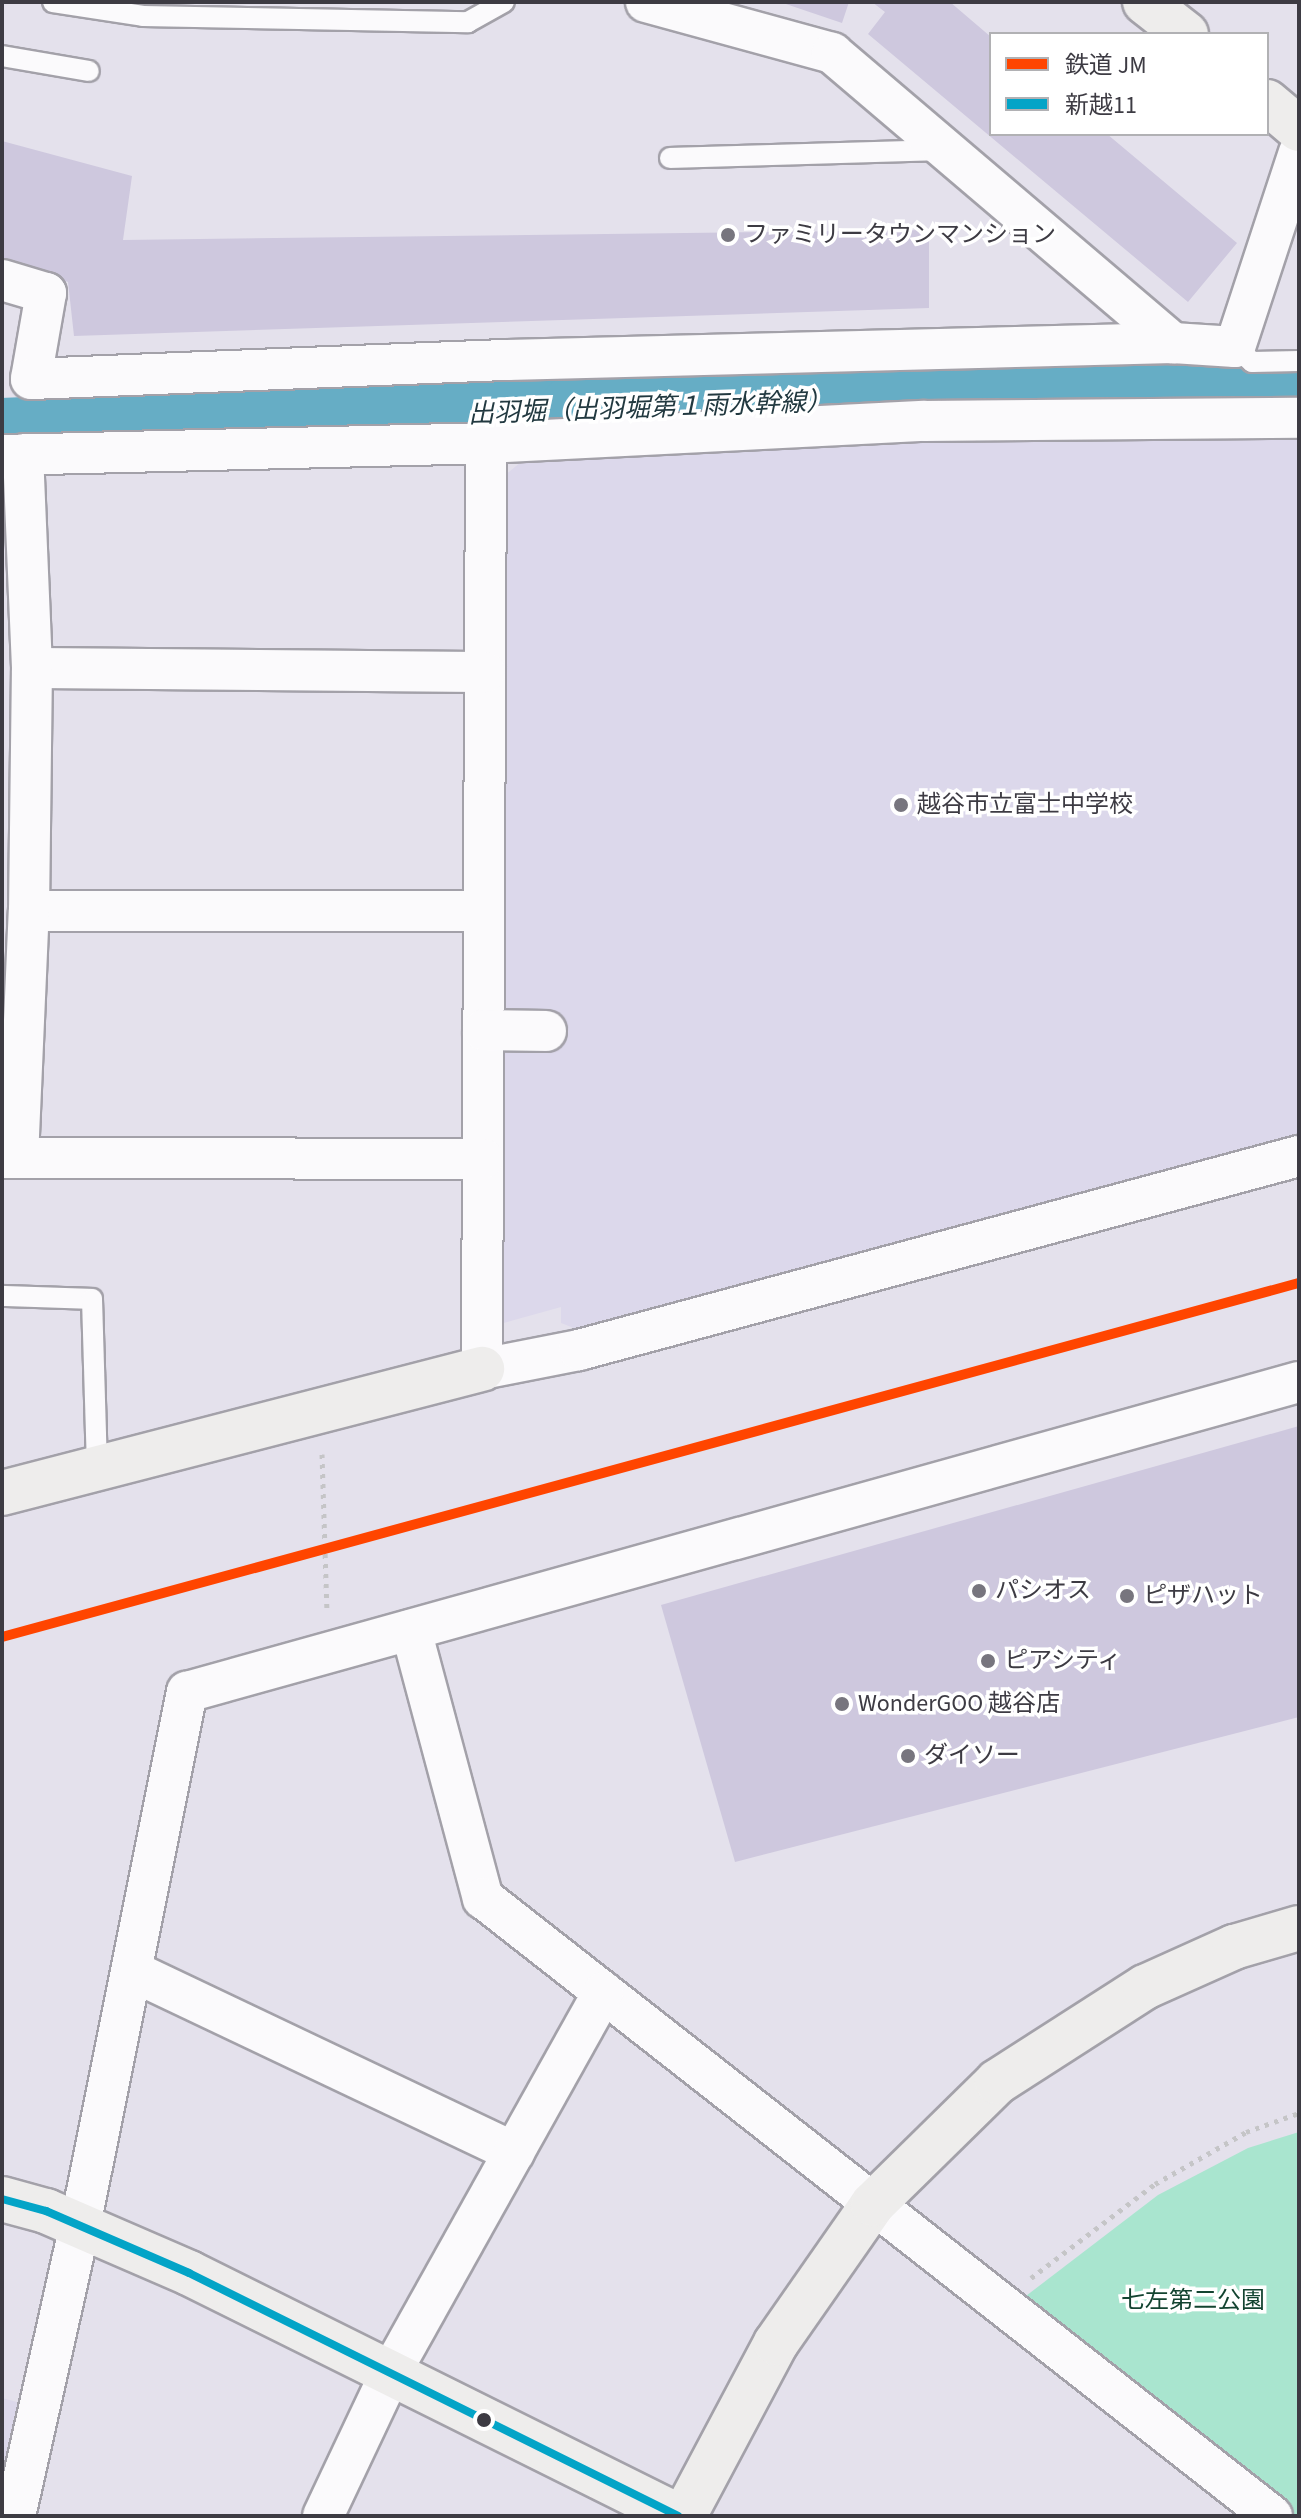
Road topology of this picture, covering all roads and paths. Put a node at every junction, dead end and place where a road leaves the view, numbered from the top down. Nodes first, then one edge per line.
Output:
1 (53, 2) edge
2 (504, 2) edge
3 (646, 2) edge
4 (1145, 2) edge
5 (1183, 32) edge
6 (2, 56) edge
7 (89, 71) dead end
8 (1269, 104) edge
9 (1299, 129) edge
10 (946, 150) junction
11 (1299, 152) edge
12 (670, 158) dead end
13 (2, 280) edge
14 (1173, 343) junction
15 (1235, 347) junction
16 (1299, 361) edge
17 (1299, 418) edge
18 (486, 443) junction
19 (12, 455) edge
20 (32, 668) junction
21 (485, 672) junction
22 (29, 911) junction
23 (484, 911) junction
24 (483, 1030) junction
25 (546, 1031) dead end
26 (1299, 1156) edge
27 (10, 1158) edge
28 (483, 1159) junction
29 (2, 1296) edge
30 (482, 1369) junction
31 (1299, 1382) edge
32 (321, 1413) junction
33 (97, 1469) junction
34 (2, 1493) edge
35 (411, 1630) junction
36 (328, 1653) junction
37 (1299, 1928) edge
38 (132, 1971) junction
39 (603, 1992) junction
40 (1299, 2113) edge
41 (514, 2152) junction
42 (2, 2199) edge
43 (873, 2204) junction
44 (80, 2226) junction
45 (1022, 2284) dead end
46 (391, 2372) junction
47 (15, 2516) edge
48 (323, 2516) edge
49 (678, 2516) edge
50 (684, 2516) edge
51 (1272, 2516) edge

1 - 2 lane
3 - 10 street
4 - 5 street
6 - 7 lane
8 - 9 street
10 - 12 lane
10 - 14 street
11 - 15 street
13 - 14 street
14 - 15 street
15 - 16 lane
17 - 18 street
18 - 19 street
18 - 21 street
19 - 20 street
20 - 21 street
20 - 22 street
21 - 23 street
22 - 23 street
22 - 27 street
23 - 24 street
24 - 25 street
24 - 28 street
26 - 30 street
27 - 28 street
28 - 30 street
29 - 33 lane
30 - 32 street
31 - 35 street
32 - 33 street
32 - 36 path
33 - 34 street
35 - 36 street
35 - 39 street
36 - 38 street
37 - 43 street
38 - 41 street
38 - 44 street
39 - 41 street
39 - 43 street
40 - 45 path
41 - 46 street
42 - 44 street
43 - 50 street
43 - 51 street
44 - 46 street
44 - 47 street
46 - 48 street
46 - 49 street

